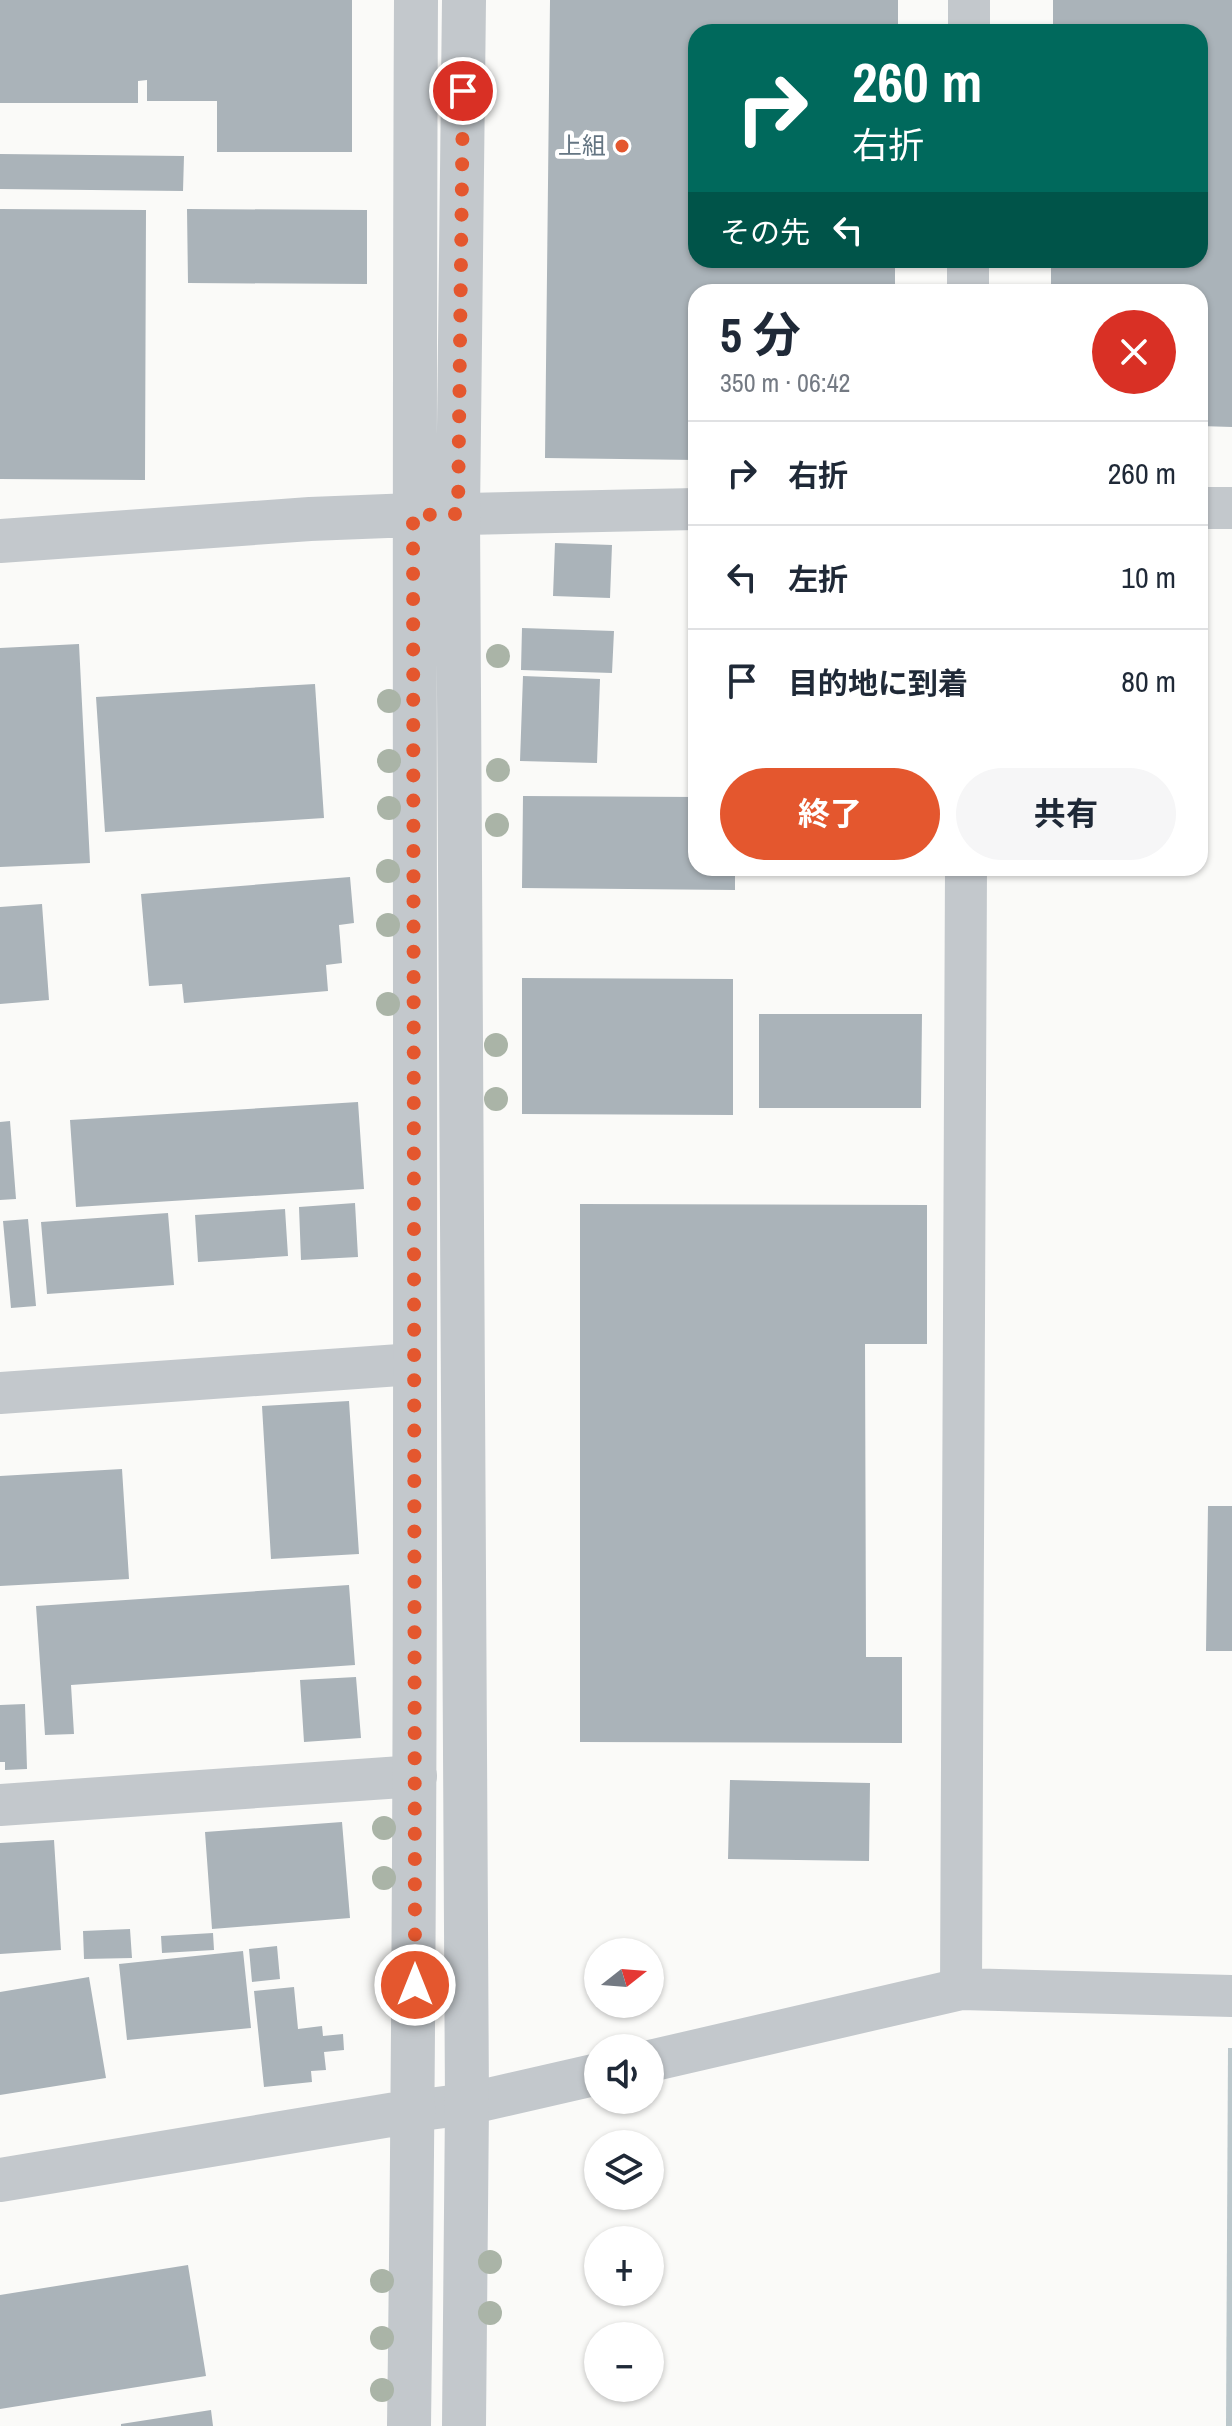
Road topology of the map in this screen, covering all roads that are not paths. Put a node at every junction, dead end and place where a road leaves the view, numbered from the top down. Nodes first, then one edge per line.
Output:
1 (416, 0) edge
2 (464, 0) edge
3 (969, 0) edge
4 (969, 24) edge
5 (1208, 508) edge
6 (1232, 508) edge
7 (688, 509) edge
8 (458, 514) junction
9 (413, 515) junction
10 (0, 541) edge
11 (966, 876) edge
12 (414, 1364) junction
13 (0, 1393) edge
14 (416, 1776) junction
15 (0, 1805) edge
16 (961, 1989) junction
17 (1232, 1996) edge
18 (664, 2058) edge
19 (584, 2077) edge
20 (467, 2104) junction
21 (414, 2111) junction
22 (0, 2180) edge
23 (409, 2426) edge
24 (464, 2426) edge

1 - 9 street
2 - 8 street
3 - 4 street
5 - 6 street
7 - 8 street
8 - 9 street
8 - 20 street
9 - 10 street
9 - 12 street
11 - 16 street
12 - 13 street
12 - 14 street
14 - 15 street
14 - 21 street
16 - 17 street
16 - 18 street
19 - 20 street
20 - 21 street
20 - 24 street
21 - 22 street
21 - 23 street

